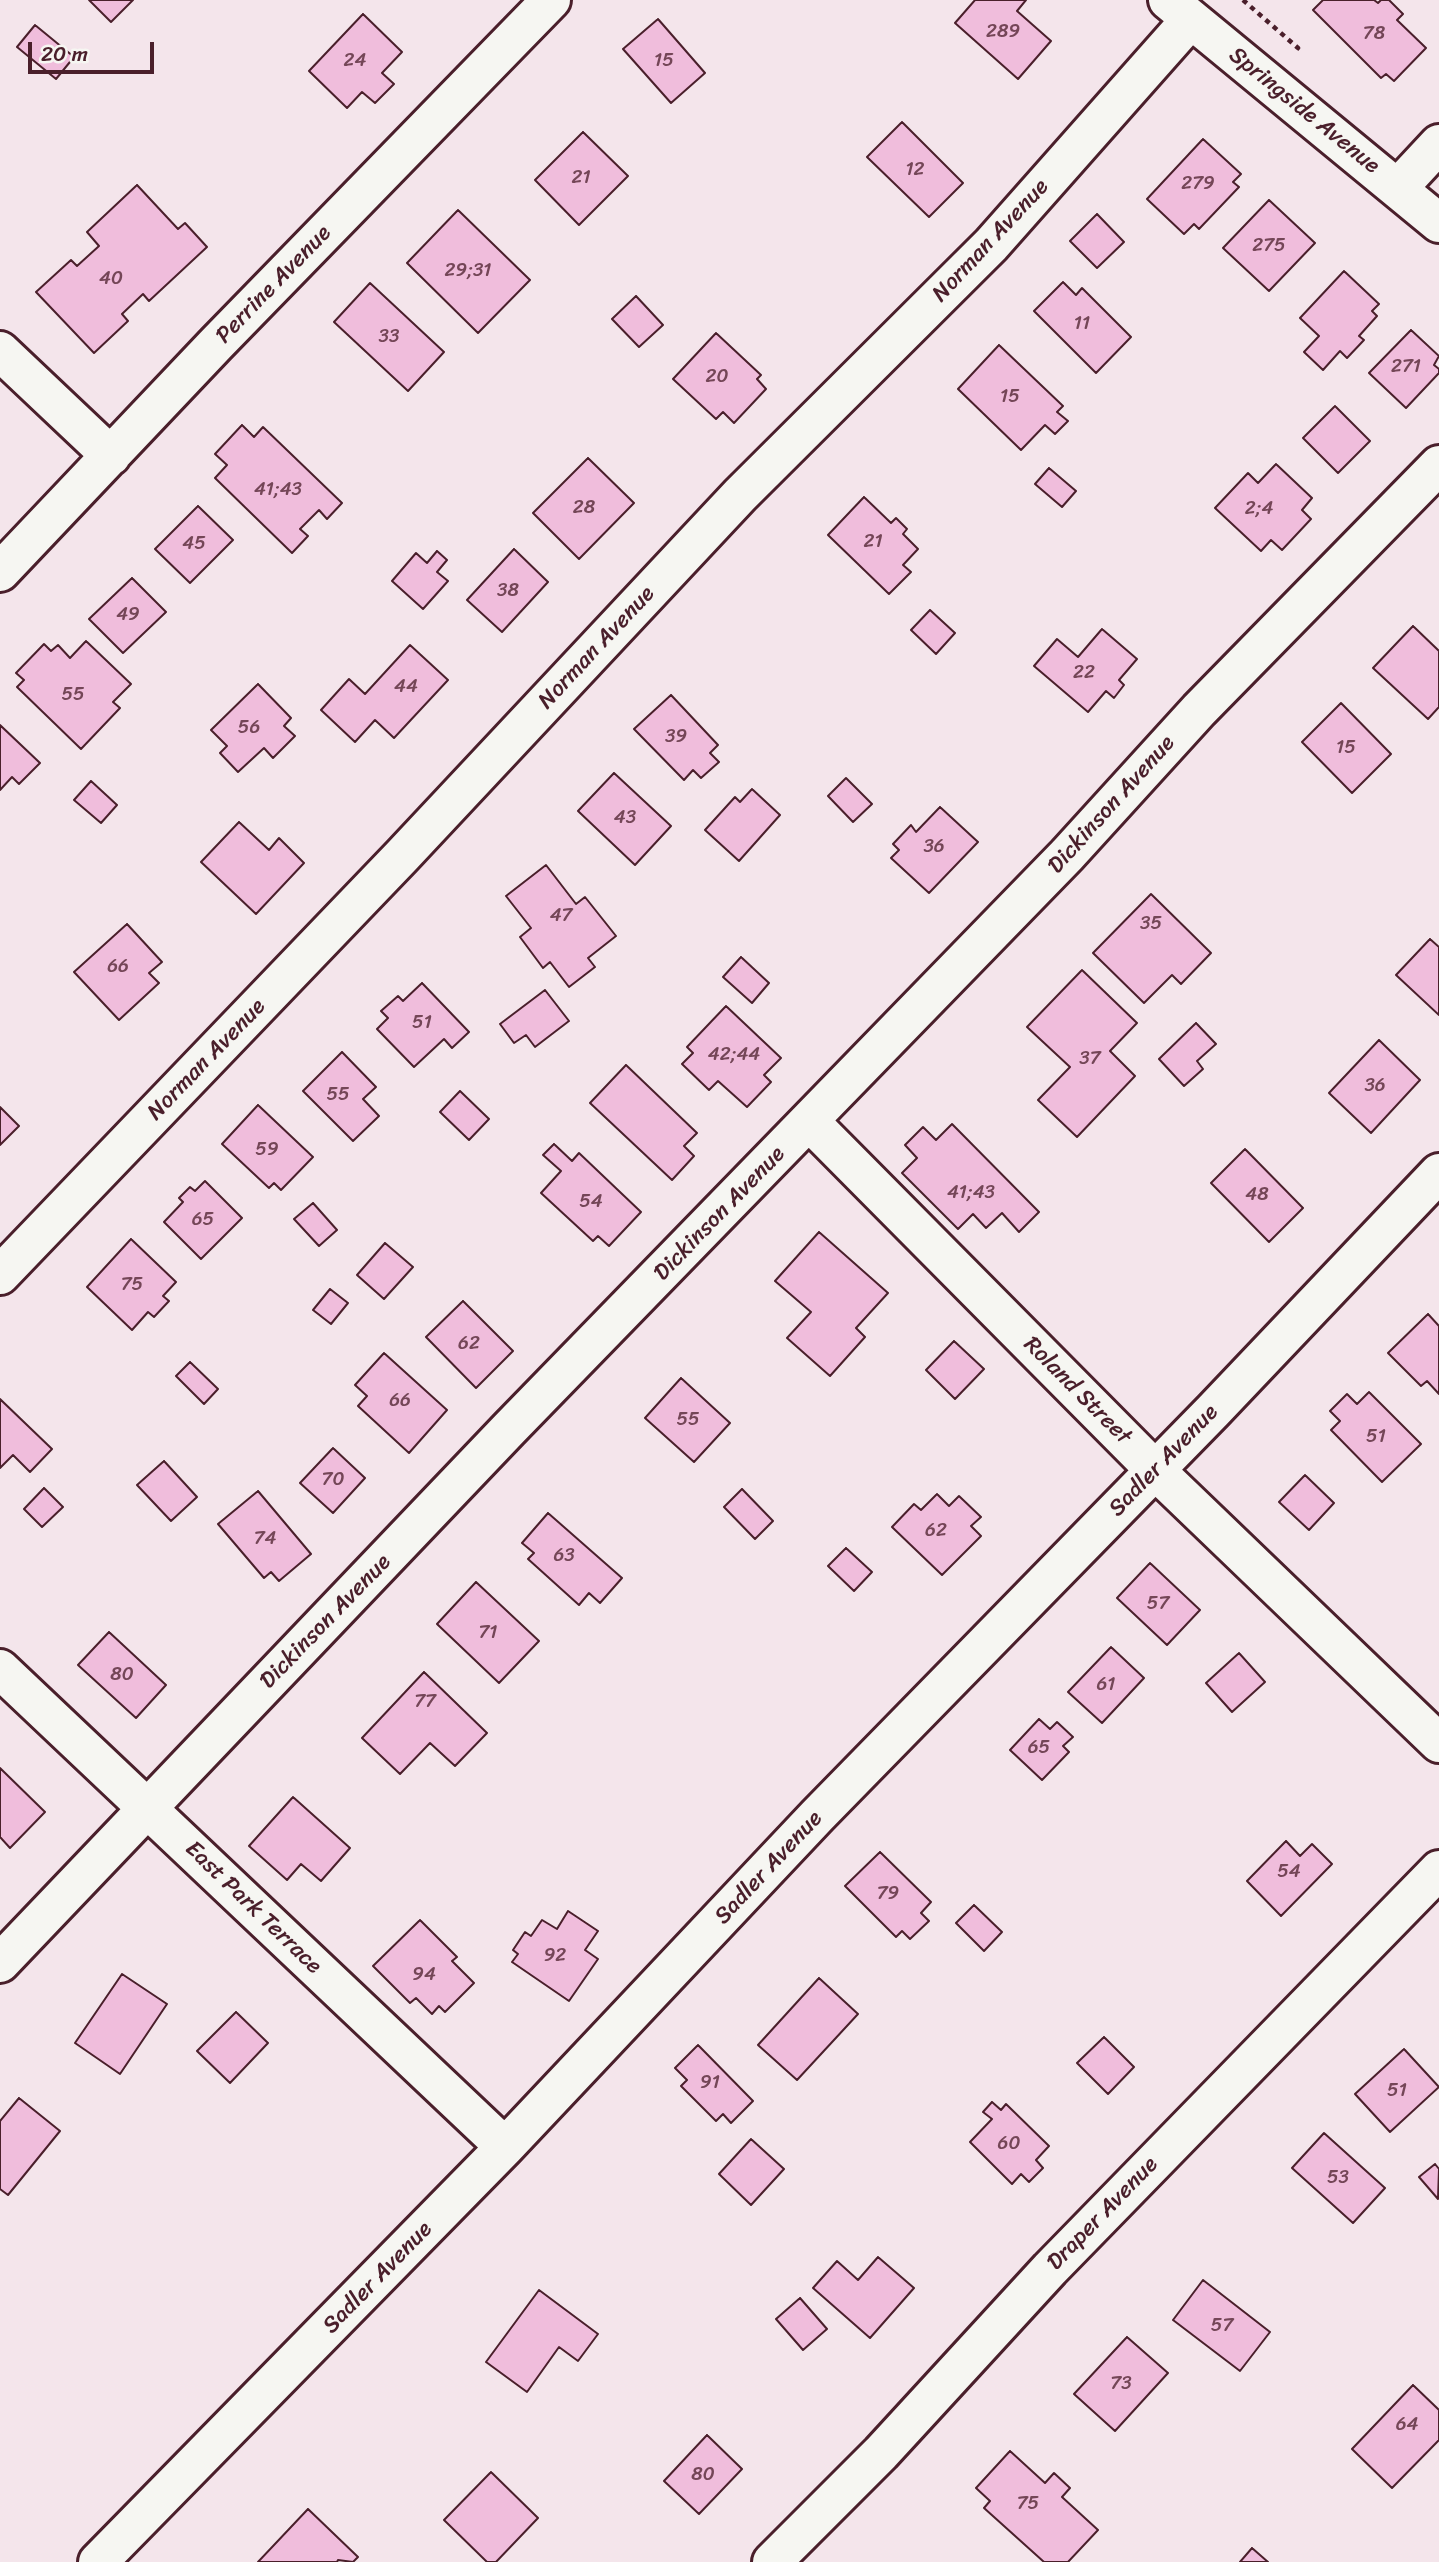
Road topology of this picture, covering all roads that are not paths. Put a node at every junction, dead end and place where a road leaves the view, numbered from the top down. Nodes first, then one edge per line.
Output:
1 (551, 0) edge
2 (1180, 10) edge
3 (1439, 144) edge
4 (1398, 188) junction
5 (1439, 223) edge
6 (0, 351) edge
7 (110, 456) junction
8 (1439, 465) edge
9 (0, 572) edge
10 (810, 1122) junction
11 (1439, 1174) edge
12 (0, 1275) edge
13 (1155, 1470) junction
14 (0, 1669) edge
15 (1439, 1743) edge
16 (149, 1808) junction
17 (1439, 1870) edge
18 (0, 1964) edge
19 (505, 2147) junction
20 (99, 2562) edge
21 (772, 2562) edge

1 - 7 street, Perrine Avenue
2 - 4 street, Springside Avenue
2 - 12 street, Norman Avenue
3 - 4 street
4 - 5 street, Springside Avenue
6 - 7 street
7 - 9 street, Perrine Avenue
8 - 10 street, Dickinson Avenue
10 - 13 street, Roland Street
10 - 16 street, Dickinson Avenue
11 - 13 street, Sadler Avenue
13 - 15 street, Roland Street
13 - 19 street, Sadler Avenue
14 - 16 street, East Park Terrace
16 - 18 street, Dickinson Avenue
16 - 19 street, East Park Terrace
17 - 21 street, Draper Avenue
19 - 20 street, Sadler Avenue

